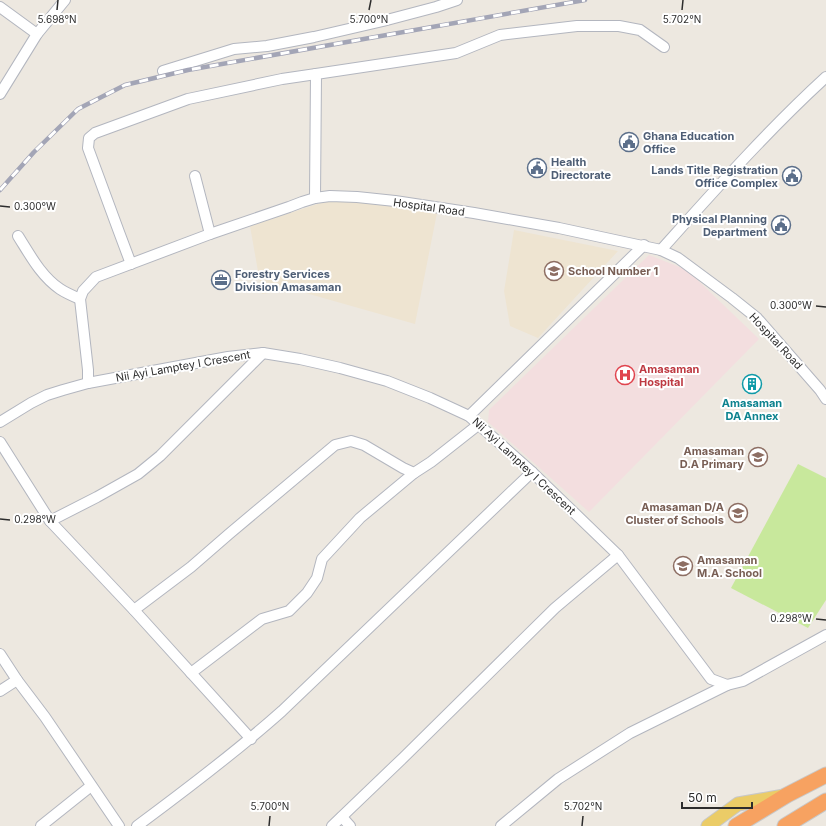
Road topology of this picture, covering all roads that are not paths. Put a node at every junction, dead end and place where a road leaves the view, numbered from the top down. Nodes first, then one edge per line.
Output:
1 (65, 0) edge
2 (457, 0) edge
3 (0, 7) edge
4 (37, 34) junction
5 (664, 47) dead end
6 (163, 71) dead end
7 (316, 74) junction
8 (826, 77) edge
9 (0, 94) edge
10 (195, 176) dead end
11 (315, 198) junction
12 (210, 234) junction
13 (18, 236) dead end
14 (644, 246) junction
15 (660, 250) junction
16 (131, 264) junction
17 (80, 299) junction
18 (263, 353) junction
19 (88, 383) junction
20 (826, 399) edge
21 (469, 416) junction
22 (0, 422) edge
23 (478, 425) junction
24 (0, 442) edge
25 (532, 472) junction
26 (414, 473) junction
27 (50, 521) junction
28 (618, 554) junction
29 (134, 610) junction
30 (826, 634) edge
31 (0, 654) edge
32 (191, 673) junction
33 (17, 680) junction
34 (727, 685) junction
35 (0, 691) edge
36 (251, 739) junction
37 (826, 775) edge
38 (91, 786) junction
39 (787, 795) junction
40 (826, 801) edge
41 (342, 817) junction
42 (41, 826) edge
43 (119, 826) edge
44 (137, 826) edge
45 (332, 826) edge
46 (350, 826) edge
47 (501, 826) edge
48 (708, 826) edge
49 (736, 826) edge
50 (785, 826) edge

1 - 4 street
2 - 6 street
3 - 4 street
4 - 9 street
5 - 7 street
7 - 11 street
7 - 16 street
8 - 15 street
10 - 12 street
11 - 12 street, Hospital Road
11 - 14 street, Hospital Road
12 - 16 street, Hospital Road
13 - 17 street
14 - 15 street, Hospital Road
14 - 21 street
15 - 20 street, Hospital Road
16 - 17 street, Hospital Road
17 - 19 street
18 - 19 street, Nii Ayi Lamptey I Crescent
18 - 21 street, Nii Ayi Lamptey I Crescent
18 - 27 street
19 - 22 street, Nii Ayi Lamptey I Crescent
21 - 23 street, Nii Ayi Lamptey I Crescent
23 - 25 street, Nii Ayi Lamptey I Crescent
23 - 26 street
24 - 27 street
25 - 28 street, Nii Ayi Lamptey I Crescent
25 - 36 street
26 - 29 street
26 - 32 street
27 - 29 street
28 - 34 street, Nii Ayi Lamptey I Crescent
28 - 41 street
29 - 32 street
30 - 34 street
31 - 33 street
32 - 36 street
33 - 35 street
33 - 38 street
34 - 47 street
36 - 44 street
37 - 39 highway
38 - 42 street
38 - 43 street
39 - 48 main road
39 - 49 highway
40 - 50 highway
41 - 45 street
41 - 46 street

